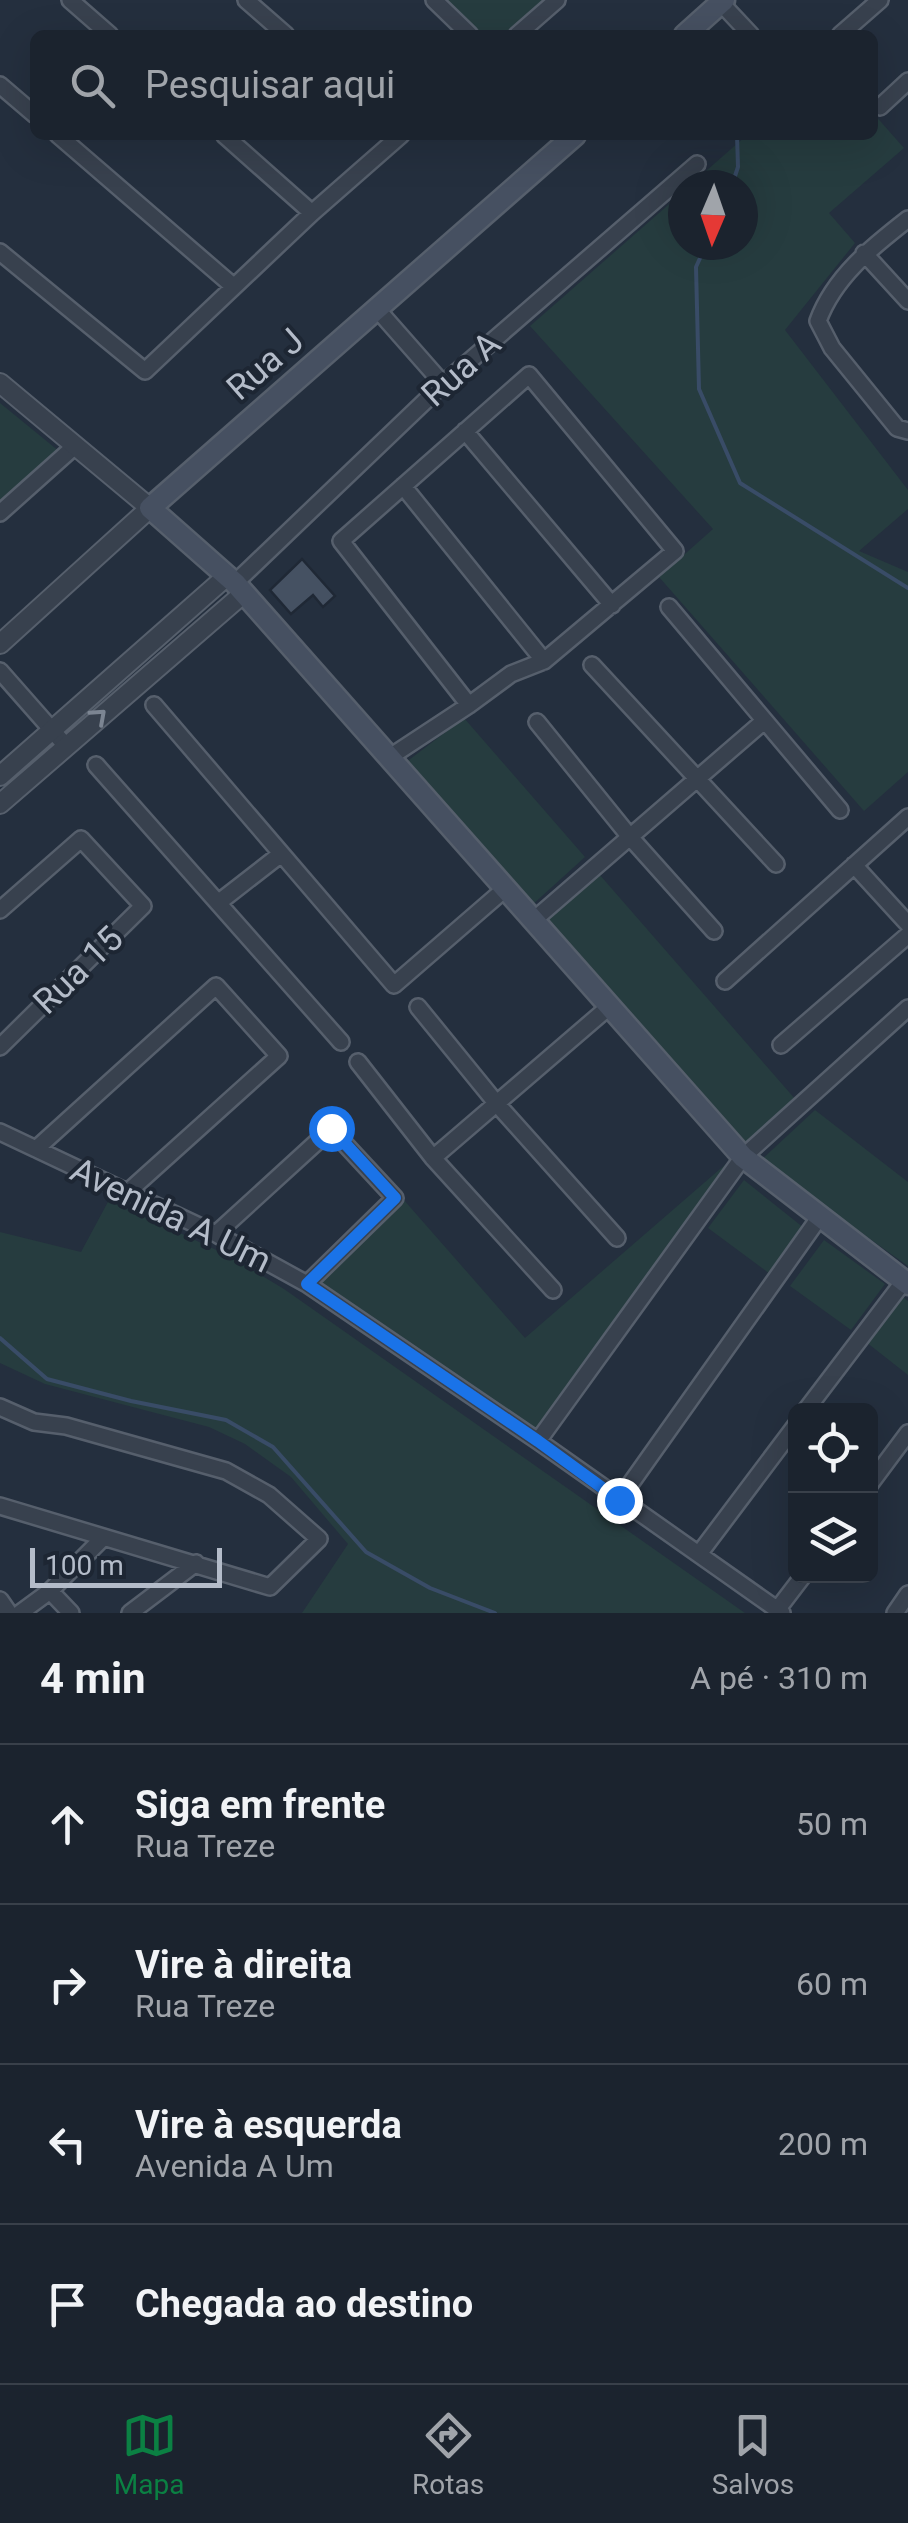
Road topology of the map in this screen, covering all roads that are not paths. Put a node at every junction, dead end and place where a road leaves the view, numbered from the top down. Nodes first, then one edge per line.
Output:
1 (246, 0) edge
2 (434, 0) edge
3 (557, 0) edge
4 (880, 0) edge
5 (76, 2) edge
6 (708, 14) edge
7 (105, 30) edge
8 (280, 30) edge
9 (465, 30) edge
10 (523, 30) edge
11 (741, 30) edge
12 (846, 30) edge
13 (908, 81) edge
14 (0, 85) edge
15 (880, 107) dead end
16 (30, 112) edge
17 (64, 140) edge
18 (230, 140) edge
19 (395, 140) edge
20 (565, 140) edge
21 (696, 164) dead end
22 (312, 212) junction
23 (908, 219) edge
24 (0, 252) edge
25 (864, 253) junction
26 (233, 286) junction
27 (908, 301) edge
28 (378, 308) junction
29 (0, 382) edge
30 (443, 384) junction
31 (902, 430) edge
32 (466, 431) junction
33 (75, 446) junction
34 (403, 486) junction
35 (150, 508) junction
36 (0, 512) edge
37 (235, 584) junction
38 (612, 605) junction
39 (669, 607) dead end
40 (0, 644) edge
41 (544, 662) junction
42 (592, 665) dead end
43 (0, 671) edge
44 (469, 704) junction
45 (154, 705) dead end
46 (764, 720) junction
47 (537, 722) dead end
48 (53, 730) junction
49 (66, 746) junction
50 (390, 757) junction
51 (96, 765) dead end
52 (0, 776) edge
53 (698, 780) junction
54 (0, 804) edge
55 (840, 810) dead end
56 (908, 817) edge
57 (630, 837) junction
58 (281, 854) junction
59 (776, 864) dead end
60 (854, 865) junction
61 (506, 888) junction
62 (218, 903) junction
63 (0, 910) edge
64 (535, 919) junction
65 (908, 924) edge
66 (714, 930) dead end
67 (908, 935) edge
68 (725, 981) dead end
69 (610, 1006) junction
70 (418, 1007) dead end
71 (908, 1008) edge
72 (341, 1042) dead end
73 (781, 1045) dead end
74 (0, 1046) edge
75 (358, 1062) dead end
76 (497, 1104) junction
77 (0, 1132) edge
78 (36, 1150) junction
79 (742, 1157) junction
80 (433, 1158) junction
81 (129, 1192) junction
82 (819, 1218) junction
83 (216, 1234) junction
84 (618, 1238) dead end
85 (906, 1282) edge
86 (307, 1284) junction
87 (553, 1290) dead end
88 (811, 1403) edge
89 (0, 1407) edge
90 (908, 1433) edge
91 (788, 1436) edge
92 (538, 1441) junction
93 (878, 1473) edge
94 (619, 1500) junction
95 (0, 1506) edge
96 (102, 1538) junction
97 (699, 1554) junction
98 (196, 1562) junction
99 (798, 1583) edge
100 (50, 1591) junction
101 (908, 1594) edge
102 (0, 1600) edge
103 (779, 1611) edge
104 (9, 1613) edge
105 (20, 1613) edge
106 (71, 1613) edge
107 (130, 1613) edge
108 (895, 1613) edge

1 - 8 street
2 - 9 street
3 - 10 street
4 - 12 street
5 - 7 street
6 - 11 street
13 - 15 street
14 - 16 street
17 - 26 street
18 - 22 street
19 - 22 street
20 - 28 main road, Rua J
21 - 30 street, Rua A
22 - 26 street
23 - 25 street
24 - 26 street
25 - 27 street
25 - 31 street
28 - 30 street
28 - 35 main road, Rua J
29 - 33 street
30 - 37 street, Rua A
32 - 34 street
32 - 38 street
32 - 38 street
33 - 35 street
33 - 36 street
34 - 41 street
34 - 44 street
35 - 37 main road
35 - 40 street, Rua J
37 - 48 street, Rua A
49 -> 37 street, Rua A
37 - 50 main road
38 - 41 street
39 - 46 street
41 - 44 street
42 - 53 street
43 - 48 street
44 - 50 street
45 - 58 street
46 - 53 street
46 - 55 street
47 - 57 street
48 - 49 street
48 - 52 street, Rua A
49 - 54 street, Rua A
50 - 61 main road
51 - 62 street
53 - 57 street
53 - 59 street
56 - 60 street
57 - 64 street
57 - 66 street
58 - 61 street
58 - 62 street
60 - 65 street
60 - 68 street
61 - 64 main road
62 - 72 street
63 - 74 street, Rua 15
64 - 69 main road
67 - 73 street
69 - 76 street
69 - 79 main road
70 - 76 street
71 - 79 street
75 - 80 street
76 - 80 street
76 - 84 street
77 - 78 street, Avenida A Um
78 - 81 street, Avenida A Um
78 - 81 street
79 - 82 main road
79 - 92 street
80 - 87 street
81 - 83 street, Avenida A Um
82 - 85 main road
82 - 94 street
83 - 86 street, Avenida A Um
83 - 86 street
85 - 88 street
86 - 92 street, Avenida A Um
89 - 98 street
90 - 93 street
91 - 97 street
92 - 94 street, Avenida A Um
94 - 97 street, Avenida A Um
95 - 96 street
96 - 98 street
96 - 100 street
97 - 103 street, Avenida A Um
98 - 107 street
99 - 103 street
100 - 105 street
100 - 106 street
101 - 108 street
102 - 104 street

